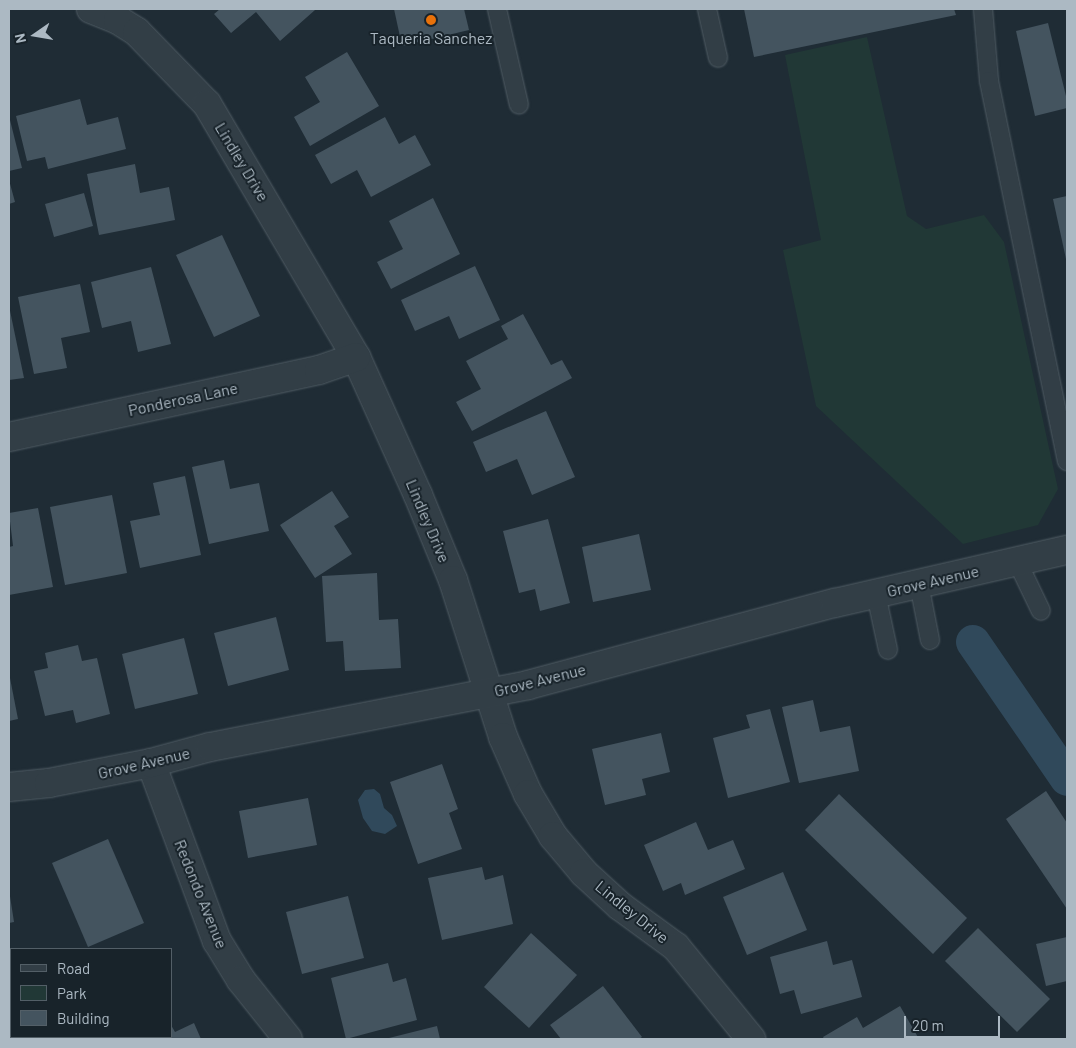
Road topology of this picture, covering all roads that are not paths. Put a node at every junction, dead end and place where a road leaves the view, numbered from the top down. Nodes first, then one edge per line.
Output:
1 (91, 9) edge
2 (497, 9) edge
3 (708, 9) edge
4 (983, 9) edge
5 (718, 58) dead end
6 (519, 104) dead end
7 (356, 356) junction
8 (9, 437) edge
9 (1067, 461) edge
10 (1067, 550) edge
11 (1016, 562) junction
12 (919, 584) junction
13 (876, 594) junction
14 (1040, 610) dead end
15 (930, 640) dead end
16 (888, 650) dead end
17 (489, 693) junction
18 (151, 763) junction
19 (9, 787) edge
20 (288, 1039) edge
21 (751, 1039) edge

1 - 7 street, Lindley Drive
2 - 6 lane
3 - 5 lane
4 - 9 lane
7 - 8 street, Ponderosa Lane
7 - 17 street, Lindley Drive
10 - 11 street, Grove Avenue
11 - 12 street, Grove Avenue
11 - 14 lane
12 - 13 street, Grove Avenue
12 - 15 lane
13 - 16 lane
13 - 17 street, Grove Avenue
17 - 18 street, Grove Avenue
17 - 21 street, Lindley Drive
18 - 19 street, Grove Avenue
18 - 20 street, Redondo Avenue

